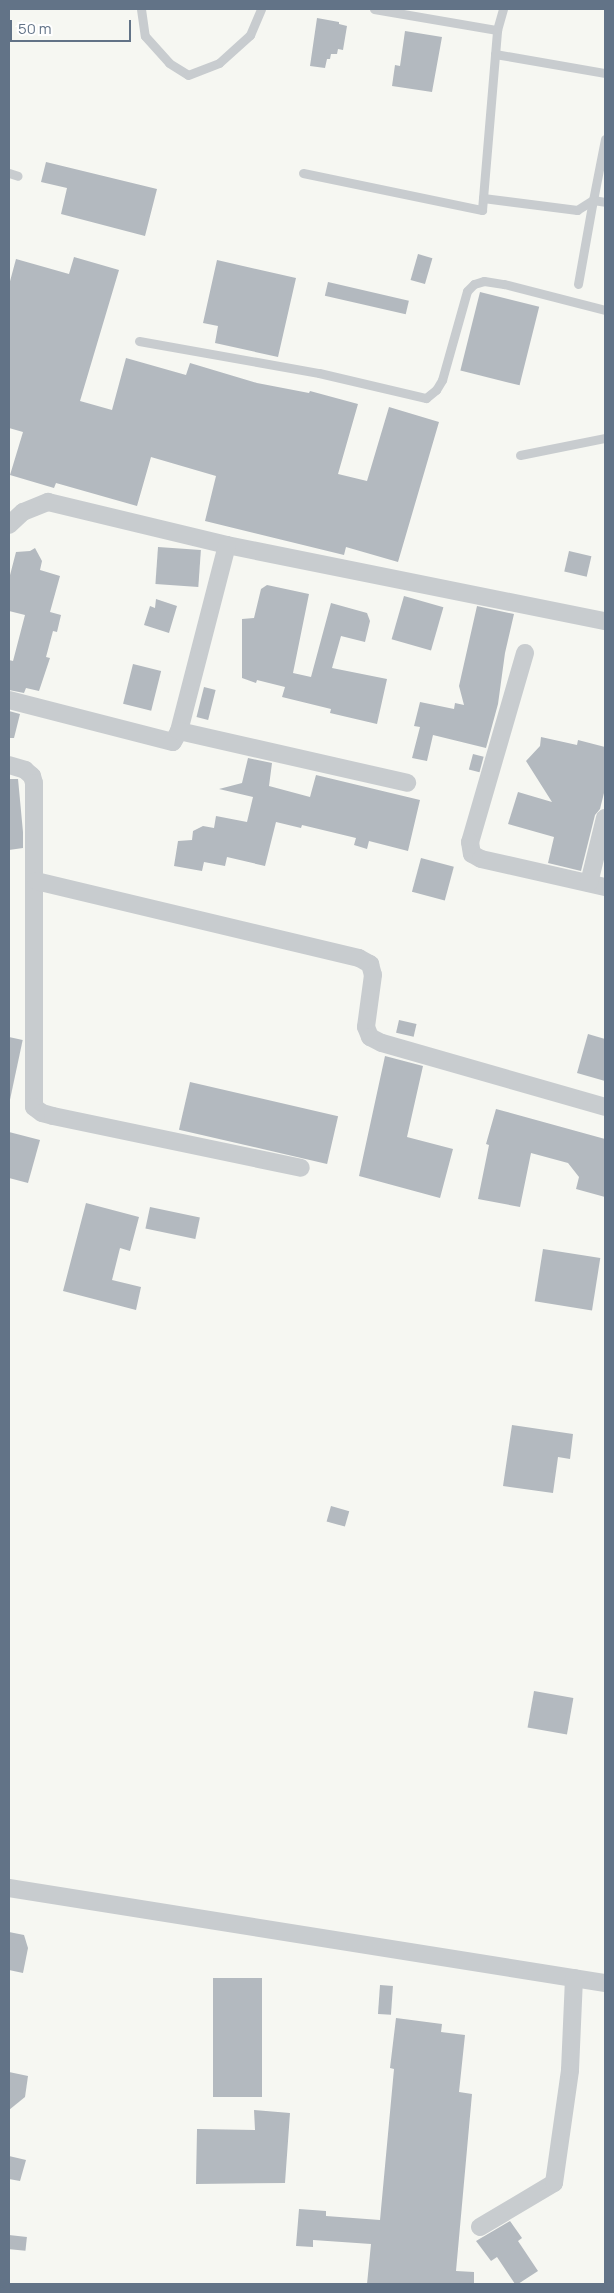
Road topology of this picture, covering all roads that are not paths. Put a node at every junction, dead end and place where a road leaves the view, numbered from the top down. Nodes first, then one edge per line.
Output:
1 (141, 9) edge
2 (261, 9) edge
3 (374, 9) edge
4 (503, 9) edge
5 (497, 30) junction
6 (495, 54) junction
7 (605, 73) edge
8 (605, 139) edge
9 (303, 173) dead end
10 (483, 198) junction
11 (593, 200) junction
12 (605, 202) edge
13 (578, 284) dead end
14 (605, 310) edge
15 (139, 340) dead end
16 (605, 438) edge
17 (520, 455) dead end
18 (9, 525) edge
19 (228, 545) junction
20 (605, 621) edge
21 (525, 653) dead end
22 (9, 700) edge
23 (179, 731) junction
24 (9, 765) edge
25 (408, 784) dead end
26 (605, 818) edge
27 (36, 881) junction
28 (597, 885) edge
29 (605, 1107) edge
30 (301, 1168) dead end
31 (9, 1888) edge
32 (574, 1978) junction
33 (605, 1983) edge
34 (480, 2227) dead end

1 - 2 lane
3 - 5 lane
4 - 5 lane
5 - 6 lane
6 - 7 lane
6 - 10 lane
8 - 11 lane
9 - 10 lane
10 - 11 lane
11 - 12 lane
11 - 13 lane
14 - 15 lane
16 - 17 lane
18 - 19 street
19 - 20 street
19 - 23 street
21 - 28 street
22 - 23 street
23 - 25 street
24 - 27 street
26 - 28 street
27 - 29 street
27 - 30 street
31 - 32 street
32 - 33 street
32 - 34 street

